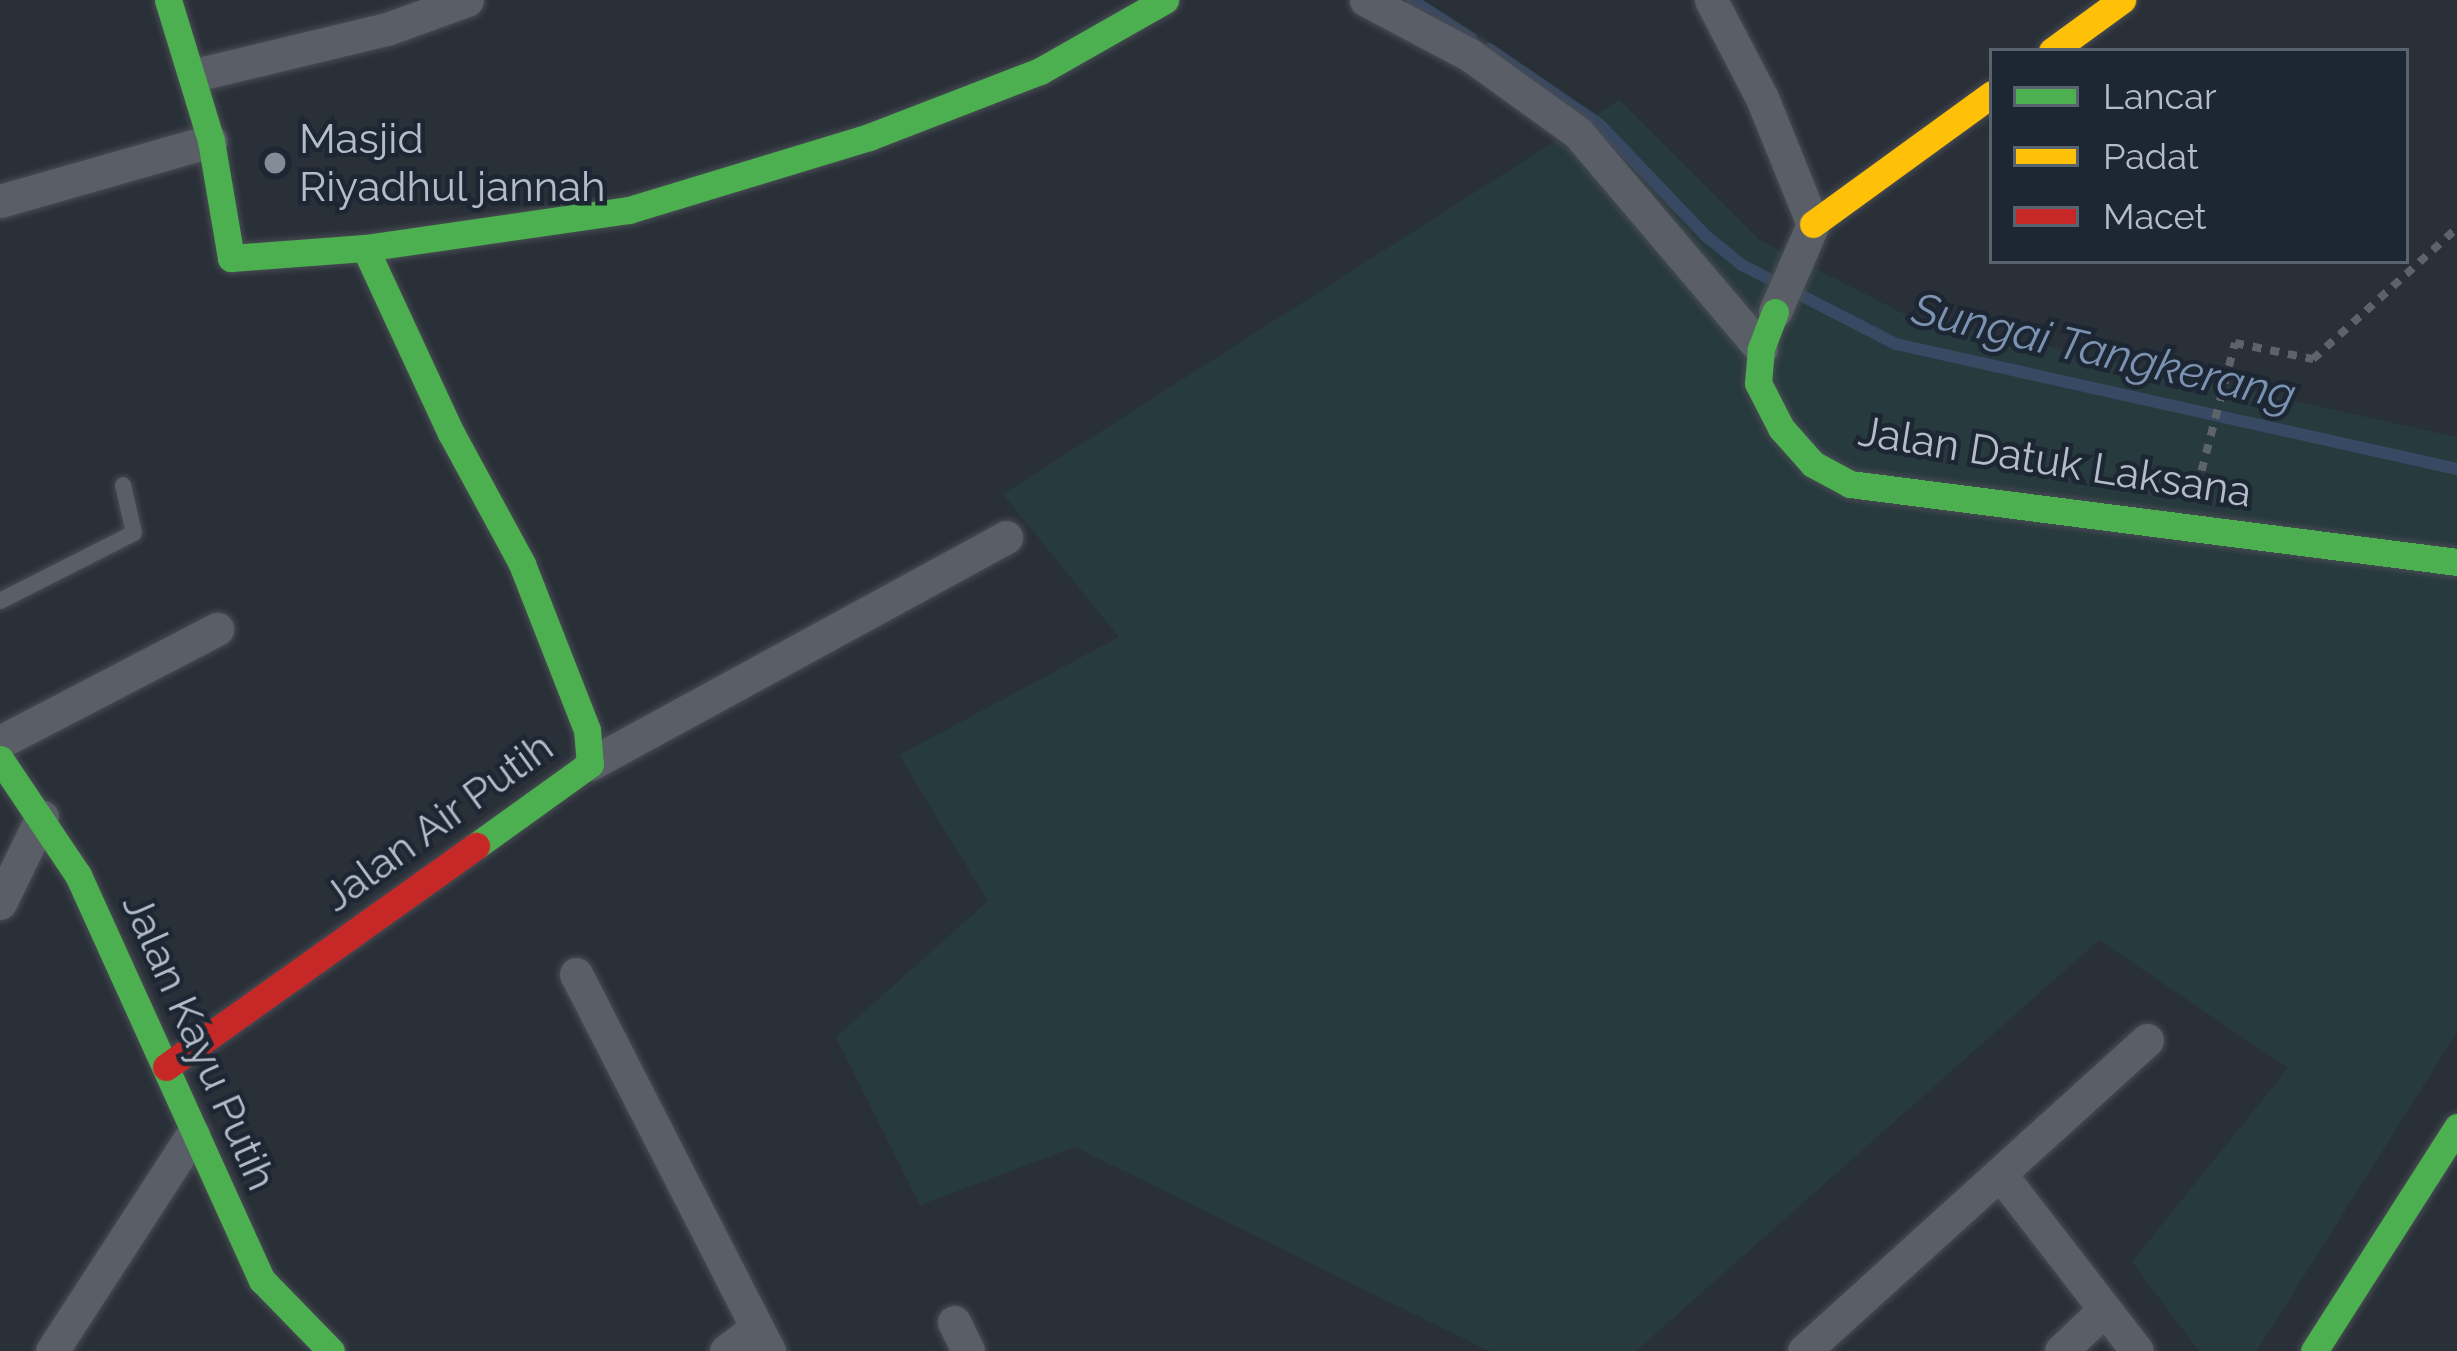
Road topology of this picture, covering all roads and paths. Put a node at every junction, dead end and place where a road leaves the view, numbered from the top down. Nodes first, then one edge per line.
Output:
1 (168, 0) edge
2 (467, 0) edge
3 (1165, 0) edge
4 (1366, 0) edge
5 (1711, 0) edge
6 (2122, 0) edge
7 (2056, 48) edge
8 (195, 75) junction
9 (1989, 96) edge
10 (212, 141) junction
11 (0, 201) edge
12 (1811, 228) junction
13 (2457, 228) edge
14 (364, 248) junction
15 (1775, 312) joint
16 (1761, 349) junction
17 (2206, 454) dead end
18 (123, 484) dead end
19 (1006, 536) dead end
20 (2457, 562) edge
21 (0, 601) edge
22 (217, 629) dead end
23 (0, 742) edge
24 (0, 759) edge
25 (590, 764) junction
26 (42, 817) junction
27 (0, 903) edge
28 (576, 974) dead end
29 (2146, 1040) dead end
30 (166, 1067) junction
31 (2457, 1127) edge
32 (193, 1134) junction
33 (2001, 1175) junction
34 (2104, 1310) junction
35 (763, 1339) edge
36 (52, 1351) edge
37 (331, 1351) edge
38 (726, 1351) edge
39 (1804, 1351) edge
40 (2061, 1351) edge
41 (2137, 1351) edge
42 (2314, 1351) edge

1 - 8 street
2 - 8 street
3 - 14 street
4 - 16 street
5 - 12 street
6 - 7 street
8 - 10 street
9 - 12 street
10 - 11 street
10 - 14 street
12 - 15 street
13 - 17 path
14 - 25 street, Jalan Air Putih
15 - 16 street, Jalan Datuk Laksana
16 - 20 street, Jalan Datuk Laksana
18 - 21 lane
19 - 25 street
22 - 23 street
24 - 26 street, Jalan Kayu Putih
25 - 30 street, Jalan Air Putih
26 - 27 street
26 - 30 street, Jalan Kayu Putih
28 - 35 street
29 - 33 street
30 - 32 street, Jalan Kayu Putih
31 - 42 street
32 - 36 street
32 - 37 street, Jalan Kayu Putih
33 - 34 street
33 - 39 street
34 - 40 street
34 - 41 street
35 - 38 street

